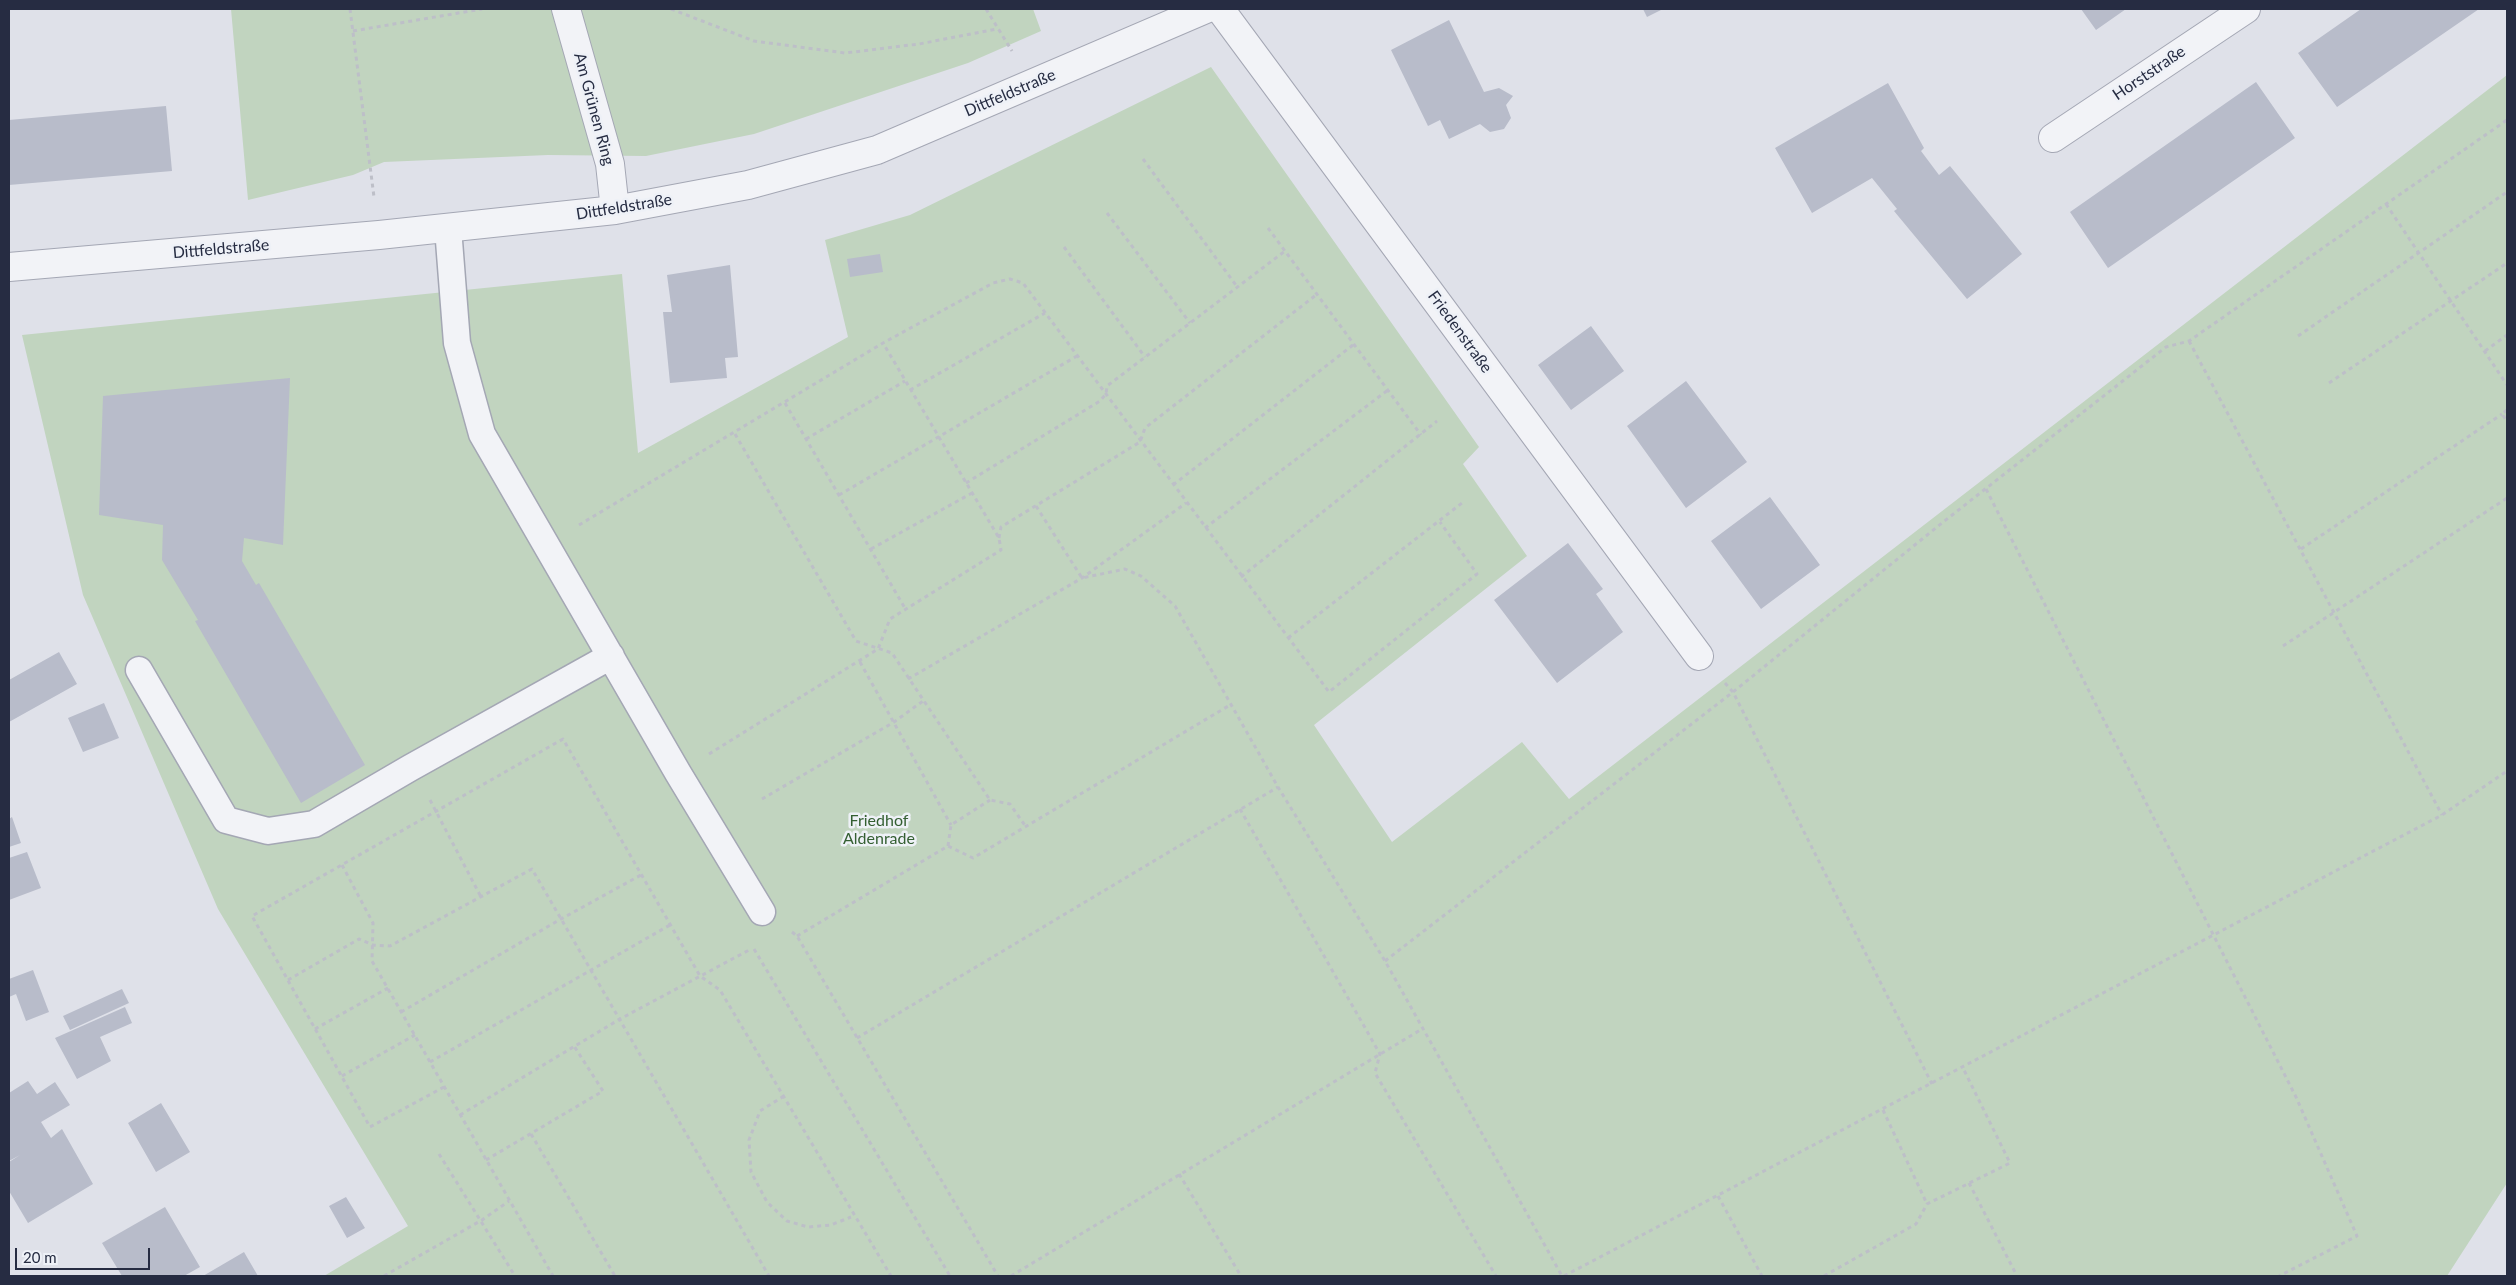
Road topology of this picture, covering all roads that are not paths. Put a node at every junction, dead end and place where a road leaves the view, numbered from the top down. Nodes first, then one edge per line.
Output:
1 (566, 9) edge
2 (1206, 9) edge
3 (1220, 9) edge
4 (2246, 9) edge
5 (2053, 138) dead end
6 (615, 210) junction
7 (448, 228) junction
8 (9, 267) edge
9 (611, 656) junction
10 (1699, 656) road end
11 (139, 670) dead end
12 (762, 912) road end

1 - 6 street, Am Grünen Ring
2 - 6 street, Dittfeldstraße
3 - 10 street, Friedenstraße
4 - 5 street, Horststraße
6 - 7 street, Dittfeldstraße
7 - 8 street, Dittfeldstraße
7 - 9 lane
9 - 11 lane
9 - 12 lane

